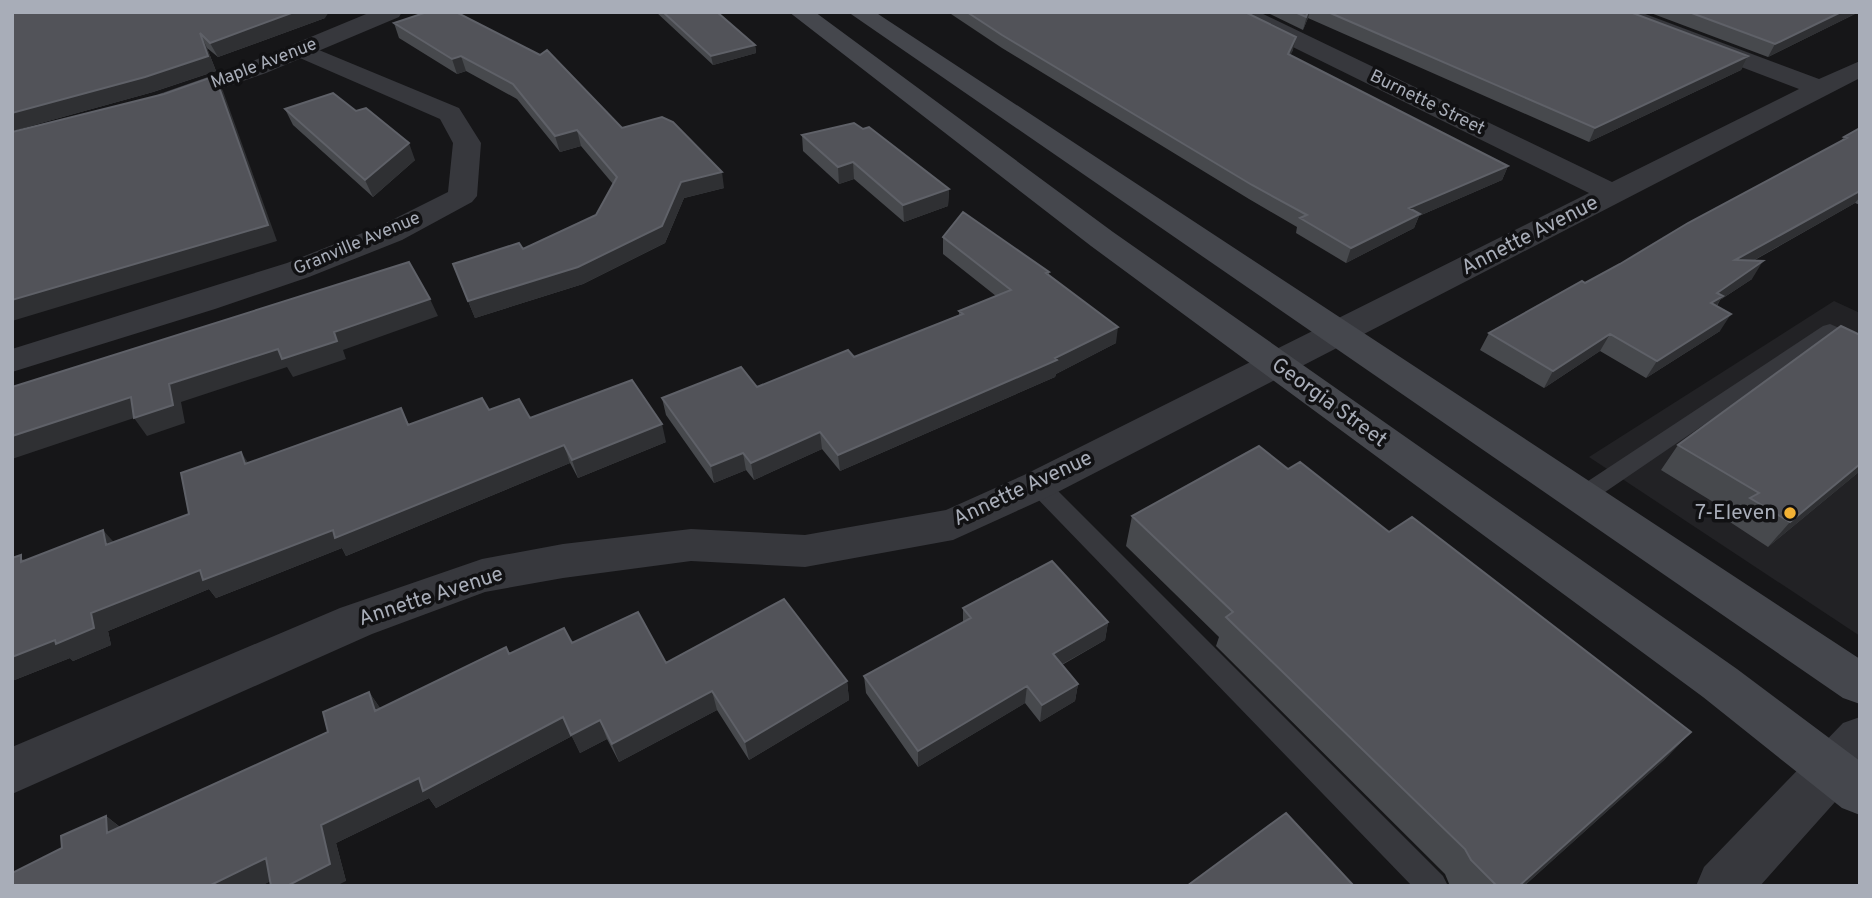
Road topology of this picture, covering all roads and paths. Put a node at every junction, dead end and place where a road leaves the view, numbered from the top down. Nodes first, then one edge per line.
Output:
1 (391, 12) edge
2 (800, 12) edge
3 (859, 12) edge
4 (1240, 12) edge
5 (1618, 12) edge
6 (302, 50) junction
7 (1860, 68) edge
8 (1821, 88) junction
9 (150, 104) edge
10 (1614, 194) junction
11 (1337, 333) junction
12 (1860, 345) edge
13 (12, 361) edge
14 (1276, 364) junction
15 (1038, 485) junction
16 (1581, 497) junction
17 (1860, 684) edge
18 (1851, 767) edge
19 (12, 771) edge
20 (1433, 886) edge
21 (1723, 886) edge

1 - 6 street, Maple Avenue
2 - 14 main road, Georgia Street
3 - 11 main road
4 - 10 street, Burnette Street
5 - 8 street
6 - 9 street, Maple Avenue
6 - 13 street, Granville Avenue
7 - 8 street, Annette Avenue
8 - 10 street, Annette Avenue
10 - 11 street, Annette Avenue
11 - 14 street, Annette Avenue
11 - 16 main road
12 - 16 lane
14 - 15 street, Annette Avenue
14 - 18 main road, Georgia Street
15 - 19 street, Annette Avenue
15 - 20 lane
16 - 17 main road
18 - 21 street

